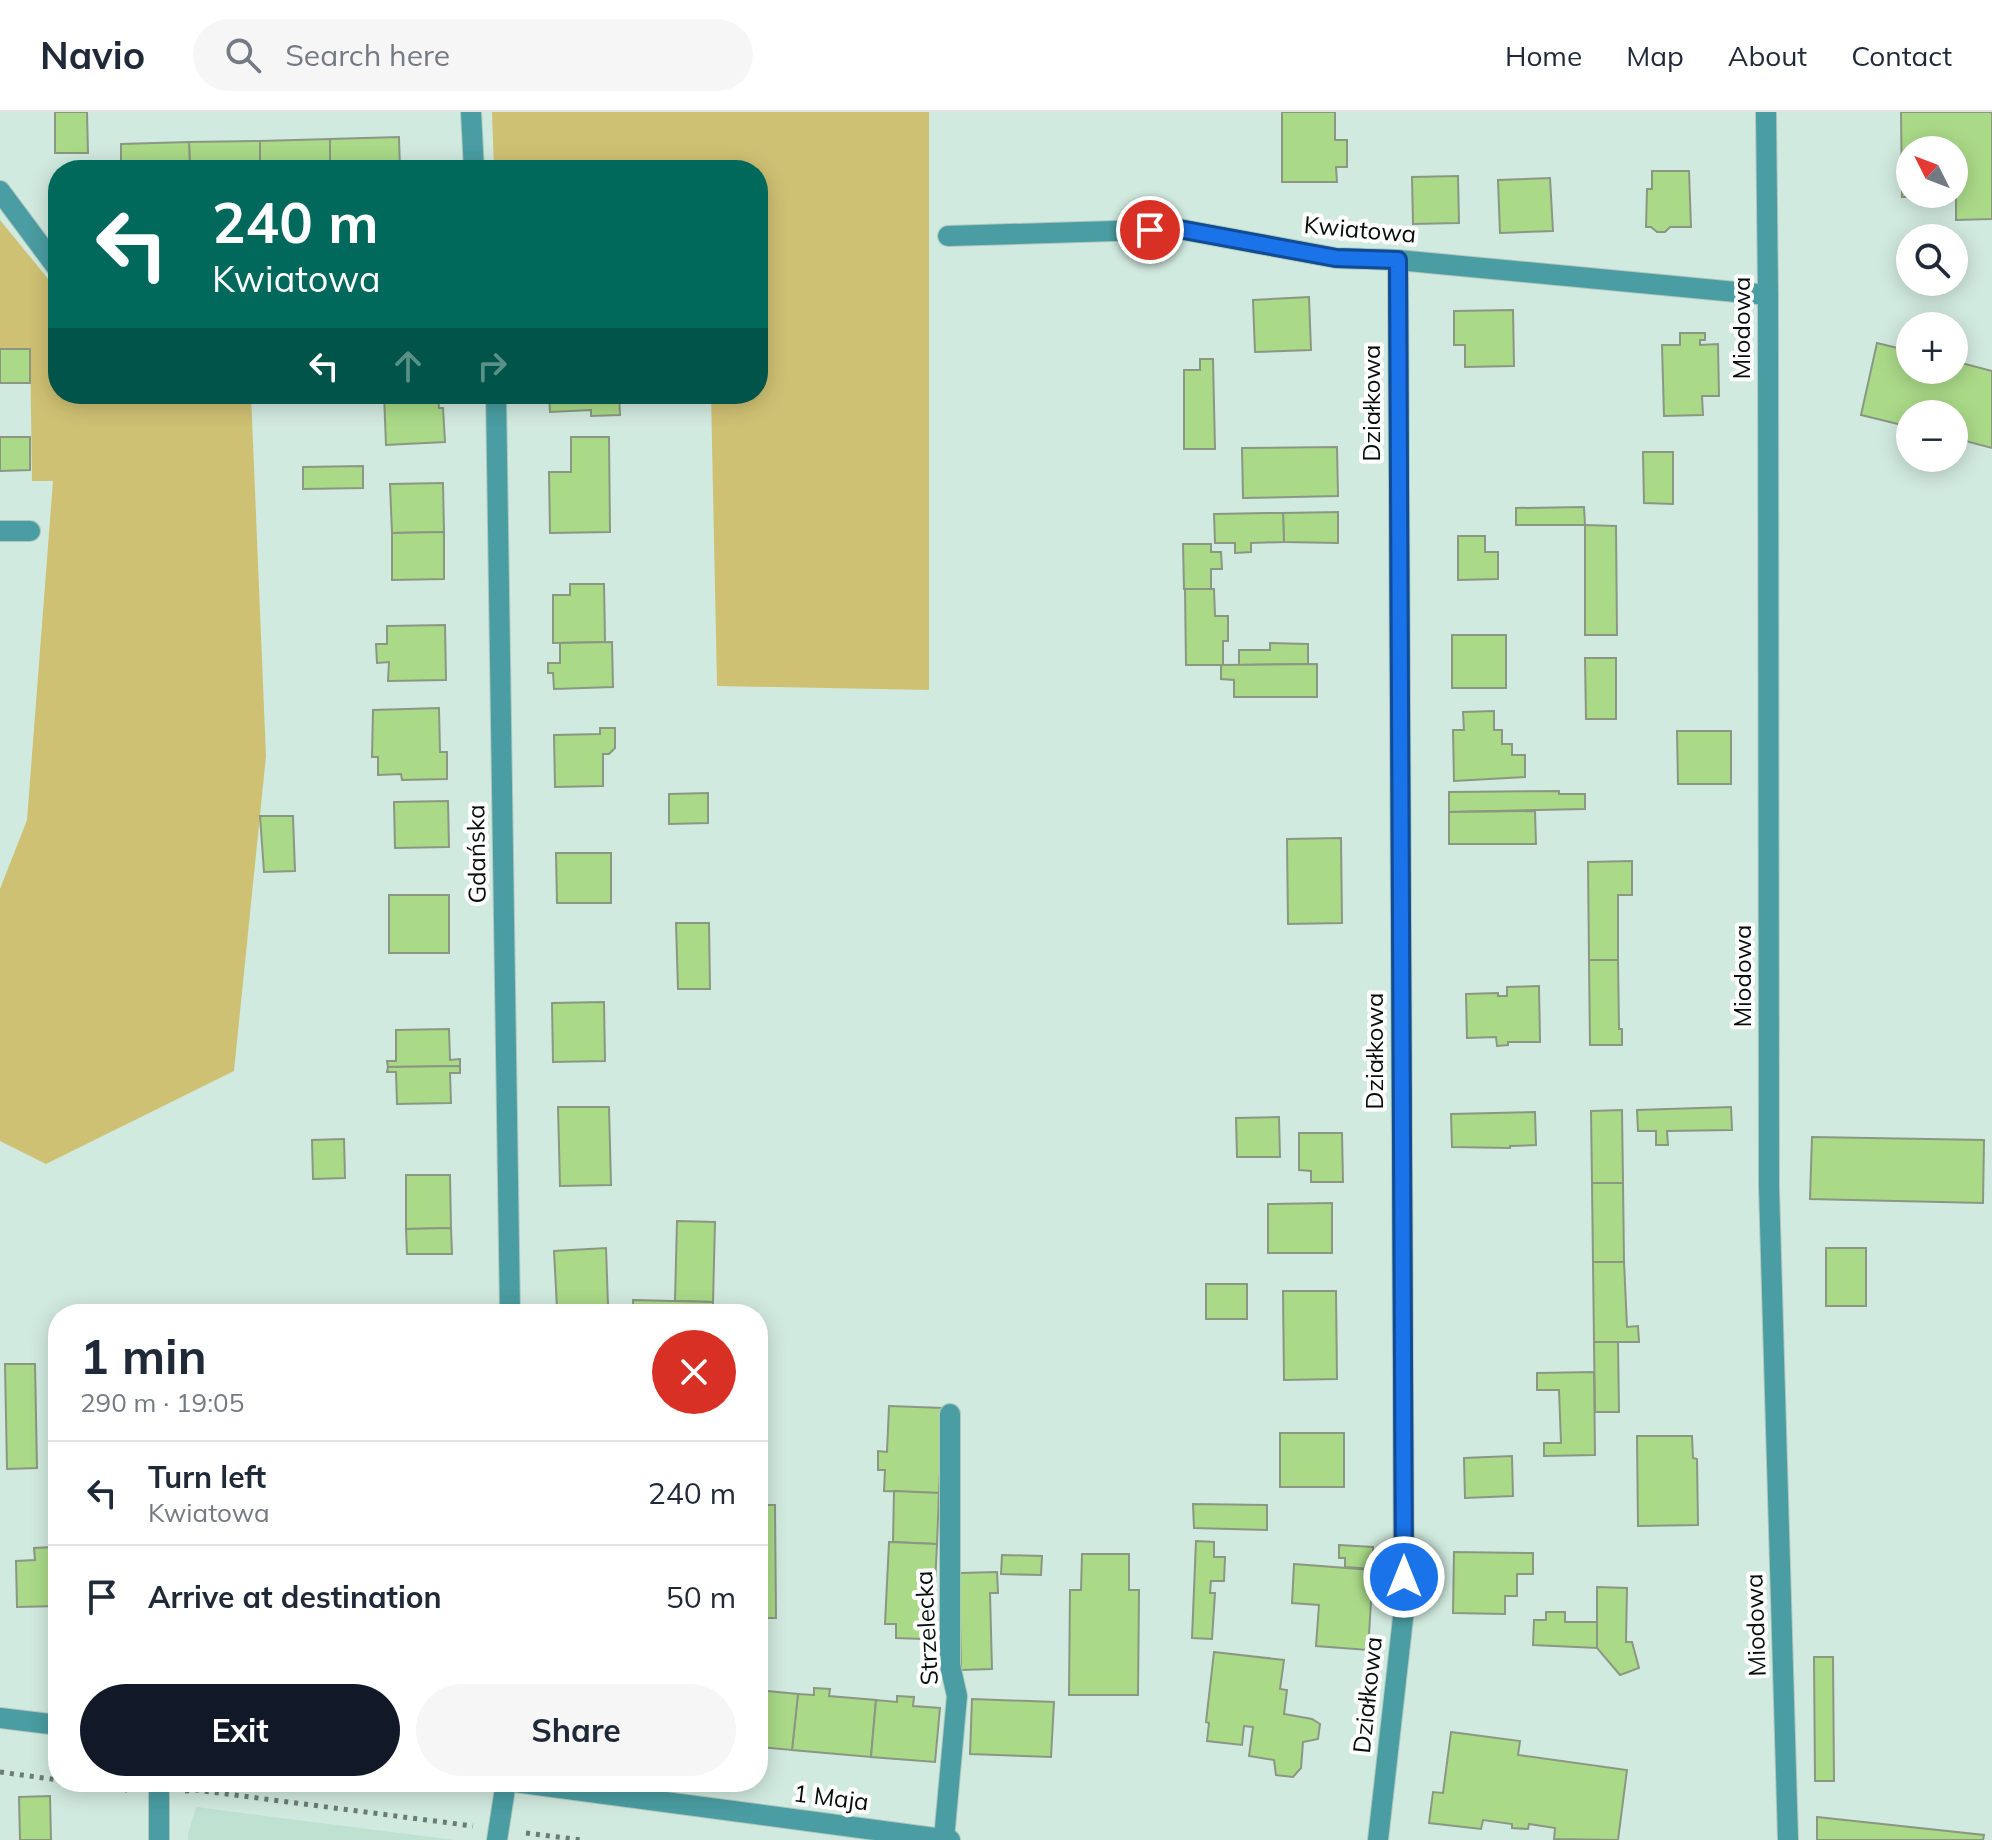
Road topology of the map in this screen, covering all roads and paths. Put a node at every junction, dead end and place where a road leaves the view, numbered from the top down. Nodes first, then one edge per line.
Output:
1 (471, 112) edge
2 (1766, 112) edge
3 (473, 160) edge
4 (0, 191) edge
5 (948, 236) dead end
6 (48, 256) edge
7 (1398, 260) junction
8 (1768, 295) junction
9 (496, 404) edge
10 (0, 531) edge
11 (30, 531) dead end
12 (510, 1304) edge
13 (950, 1414) dead end
14 (0, 1718) edge
15 (48, 1724) edge
16 (0, 1772) edge
17 (48, 1779) edge
18 (159, 1792) edge
19 (209, 1792) edge
20 (504, 1792) edge
21 (590, 1792) edge
22 (498, 1835) edge
23 (944, 1839) edge
24 (159, 1840) edge
25 (581, 1840) edge
26 (950, 1840) edge
27 (1378, 1840) edge
28 (1788, 1840) edge

1 - 3 street
2 - 8 street, Miodowa
4 - 6 street
5 - 7 street, Kwiatowa
7 - 8 street, Kwiatowa
7 - 27 street, Działkowa
8 - 28 street, Miodowa
9 - 12 street, Gdańska
10 - 11 street
13 - 23 street, Strzelecka
14 - 15 street
16 - 17 path
18 - 24 street
19 - 22 path
20 - 22 street
21 - 23 street, 1 Maja
22 - 25 path
23 - 26 street, 1 Maja

